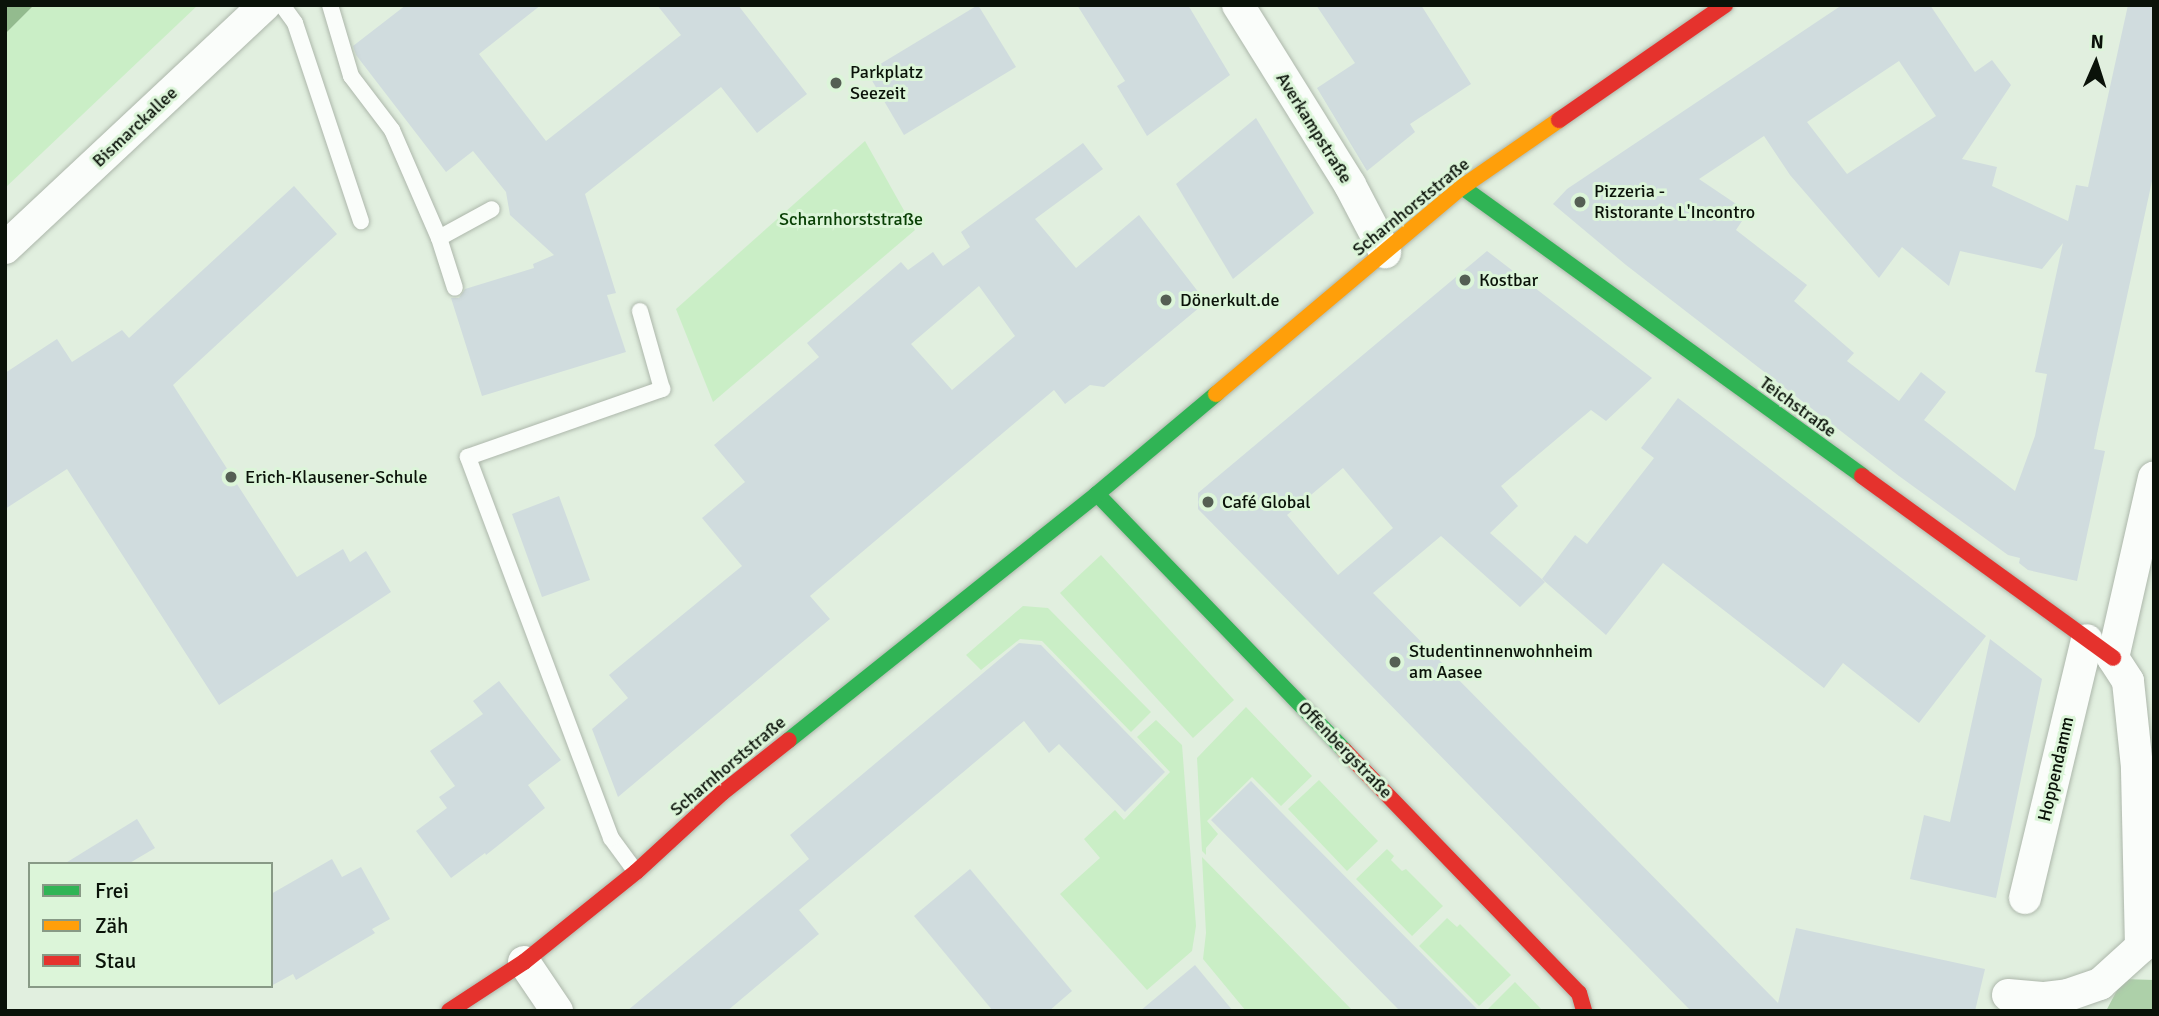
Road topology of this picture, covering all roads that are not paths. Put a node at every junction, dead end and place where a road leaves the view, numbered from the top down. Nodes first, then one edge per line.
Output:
1 (265, 5) edge
2 (282, 5) edge
3 (331, 5) edge
4 (1238, 5) edge
5 (1725, 5) edge
6 (1462, 187) junction
7 (492, 209) dead end
8 (361, 221) dead end
9 (439, 238) junction
10 (5, 248) edge
11 (1385, 253) junction
12 (455, 288) dead end
13 (640, 312) dead end
14 (2154, 478) edge
15 (1097, 494) junction
16 (2087, 640) junction
17 (2113, 658) junction
18 (2146, 767) edge
19 (636, 872) junction
20 (2025, 898) dead end
21 (524, 962) junction
22 (2008, 995) dead end
23 (449, 1011) edge
24 (556, 1011) edge
25 (1584, 1011) edge

1 - 10 street, Bismarckallee
2 - 8 lane
3 - 9 lane
4 - 11 street, Averkampstraße
5 - 6 street, Scharnhorststraße
6 - 11 street, Scharnhorststraße
6 - 16 street, Teichstraße
7 - 9 lane
9 - 12 lane
11 - 15 street, Scharnhorststraße
13 - 19 lane
14 - 17 street
15 - 19 street, Scharnhorststraße
15 - 25 street, Offenbergstraße
16 - 17 street, Teichstraße
16 - 20 street, Hoppendamm
17 - 18 street
18 - 22 street
19 - 21 street, Scharnhorststraße
21 - 23 street, Scharnhorststraße
21 - 24 street

